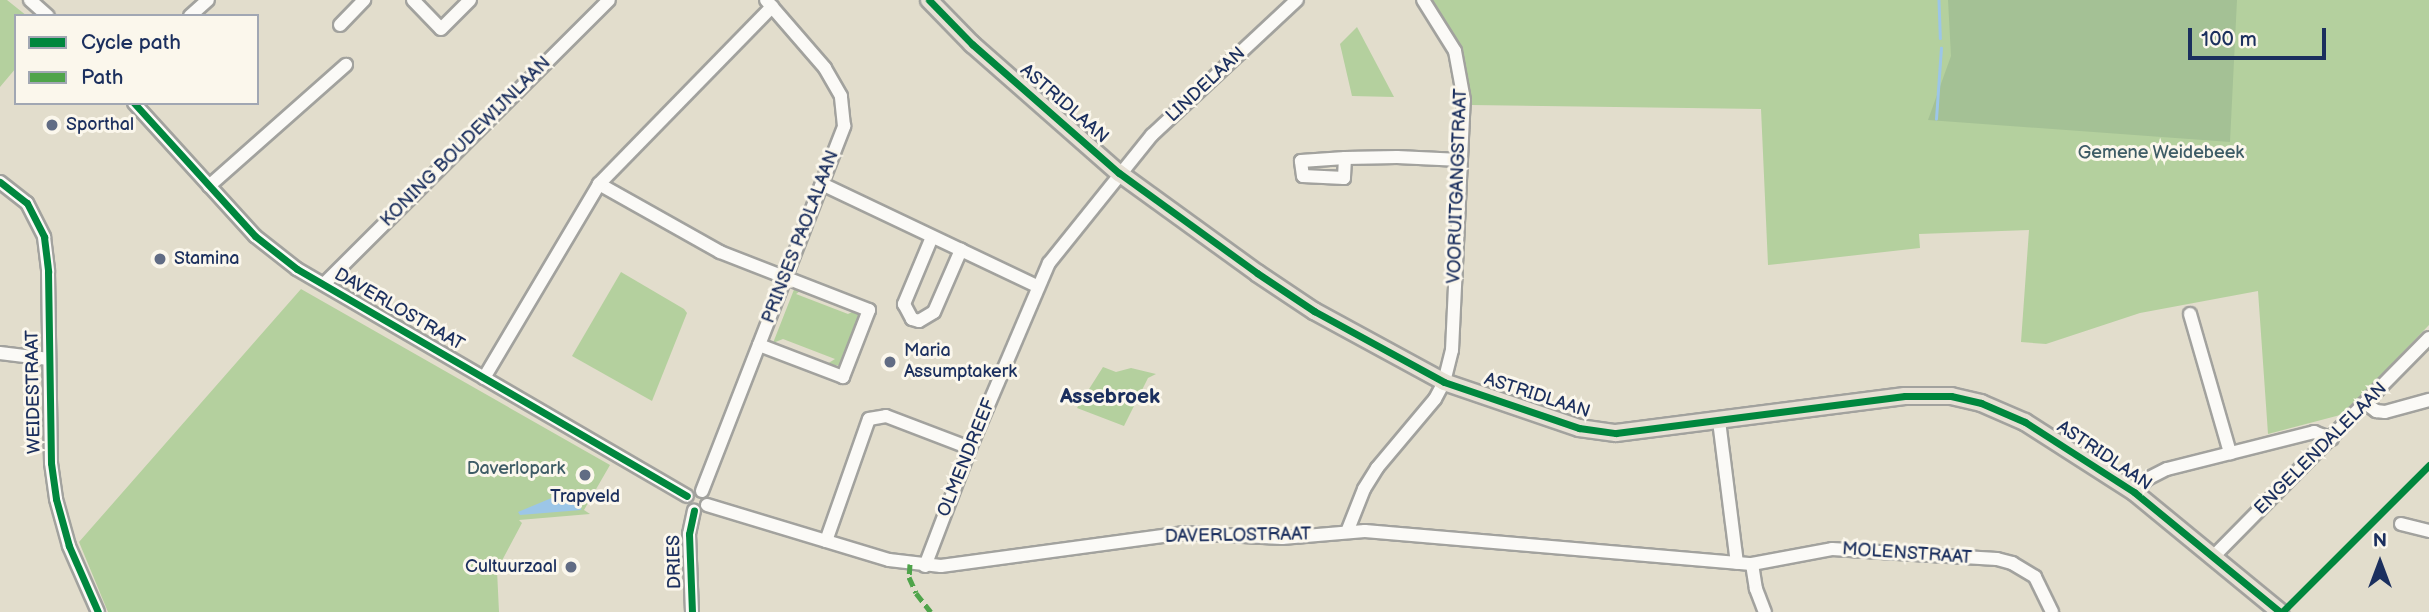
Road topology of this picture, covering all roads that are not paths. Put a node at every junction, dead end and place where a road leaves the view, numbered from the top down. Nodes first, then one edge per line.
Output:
1 (30, 0) edge
2 (208, 0) edge
3 (364, 0) edge
4 (413, 0) edge
5 (470, 0) edge
6 (609, 0) edge
7 (929, 0) edge
8 (1297, 0) edge
9 (1423, 0) edge
10 (769, 3) edge
11 (47, 9) edge
12 (192, 14) edge
13 (340, 25) dead end
14 (346, 65) dead end
15 (136, 105) edge
16 (1345, 158) dead end
17 (1461, 160) junction
18 (1119, 173) junction
19 (0, 182) edge
20 (599, 184) junction
21 (822, 184) junction
22 (209, 186) junction
23 (932, 237) junction
24 (961, 250) junction
25 (785, 277) junction
26 (324, 285) junction
27 (1037, 286) junction
28 (2190, 314) dead end
29 (2429, 338) edge
30 (759, 345) junction
31 (0, 353) edge
32 (49, 359) junction
33 (484, 378) junction
34 (1444, 382) junction
35 (2429, 400) edge
36 (2365, 403) junction
37 (1719, 421) junction
38 (2332, 439) junction
39 (970, 448) junction
40 (2230, 453) junction
41 (702, 491) junction
42 (2134, 492) junction
43 (687, 496) junction
44 (707, 505) junction
45 (694, 511) junction
46 (2401, 524) dead end
47 (2429, 531) edge
48 (1347, 532) junction
49 (826, 541) junction
50 (2212, 558) junction
51 (1737, 563) junction
52 (1752, 564) junction
53 (925, 566) junction
54 (98, 612) edge
55 (692, 612) edge
56 (1765, 612) edge
57 (2052, 612) edge
58 (2280, 612) edge

1 - 11 street
2 - 12 street
3 - 13 street
4 - 5 street
6 - 26 street, KONING BOUDEWIJNLAAN
7 - 18 main road, ASTRIDLAAN
8 - 18 street, LINDELAAN
9 - 17 street, VOORUITGANGSTRAAT
10 - 20 street
10 - 21 street, PRINSES PAOLALAAN
14 - 22 street
15 - 22 street, DAVERLOSTRAAT
16 - 17 street
17 - 34 street, VOORUITGANGSTRAAT
18 - 27 street, OLMENDREEF
18 - 34 main road, ASTRIDLAAN
19 - 32 street, WEIDESTRAAT
20 - 25 street
20 - 33 street
21 - 23 street
21 - 25 street, PRINSES PAOLALAAN
22 - 26 street, DAVERLOSTRAAT
23 - 24 street
23 - 24 street
24 - 27 street
25 - 30 street, PRINSES PAOLALAAN
25 - 30 street
26 - 33 street, DAVERLOSTRAAT
27 - 39 street, OLMENDREEF
28 - 40 street
29 - 36 street, ENGELENDALELAAN
30 - 41 street, PRINSES PAOLALAAN
31 - 32 street
32 - 54 street, WEIDESTRAAT
33 - 43 street, DAVERLOSTRAAT
34 - 37 main road, ASTRIDLAAN
34 - 48 street
35 - 36 street
36 - 38 street, ENGELENDALELAAN
37 - 42 main road, ASTRIDLAAN
37 - 51 street
38 - 40 street
38 - 50 street, ENGELENDALELAAN
39 - 49 street
39 - 53 street, OLMENDREEF
40 - 42 street
41 - 43 street
41 - 44 street
42 - 50 main road, ASTRIDLAAN
43 - 45 street
44 - 45 street
44 - 49 street, DAVERLOSTRAAT
45 - 55 street, DRIES
46 - 47 street
48 - 51 street, DAVERLOSTRAAT
48 - 53 street, DAVERLOSTRAAT
49 - 53 street, DAVERLOSTRAAT
50 - 58 main road, ASTRIDLAAN
51 - 52 street, MOLENSTRAAT
52 - 56 street
52 - 57 street, MOLENSTRAAT

